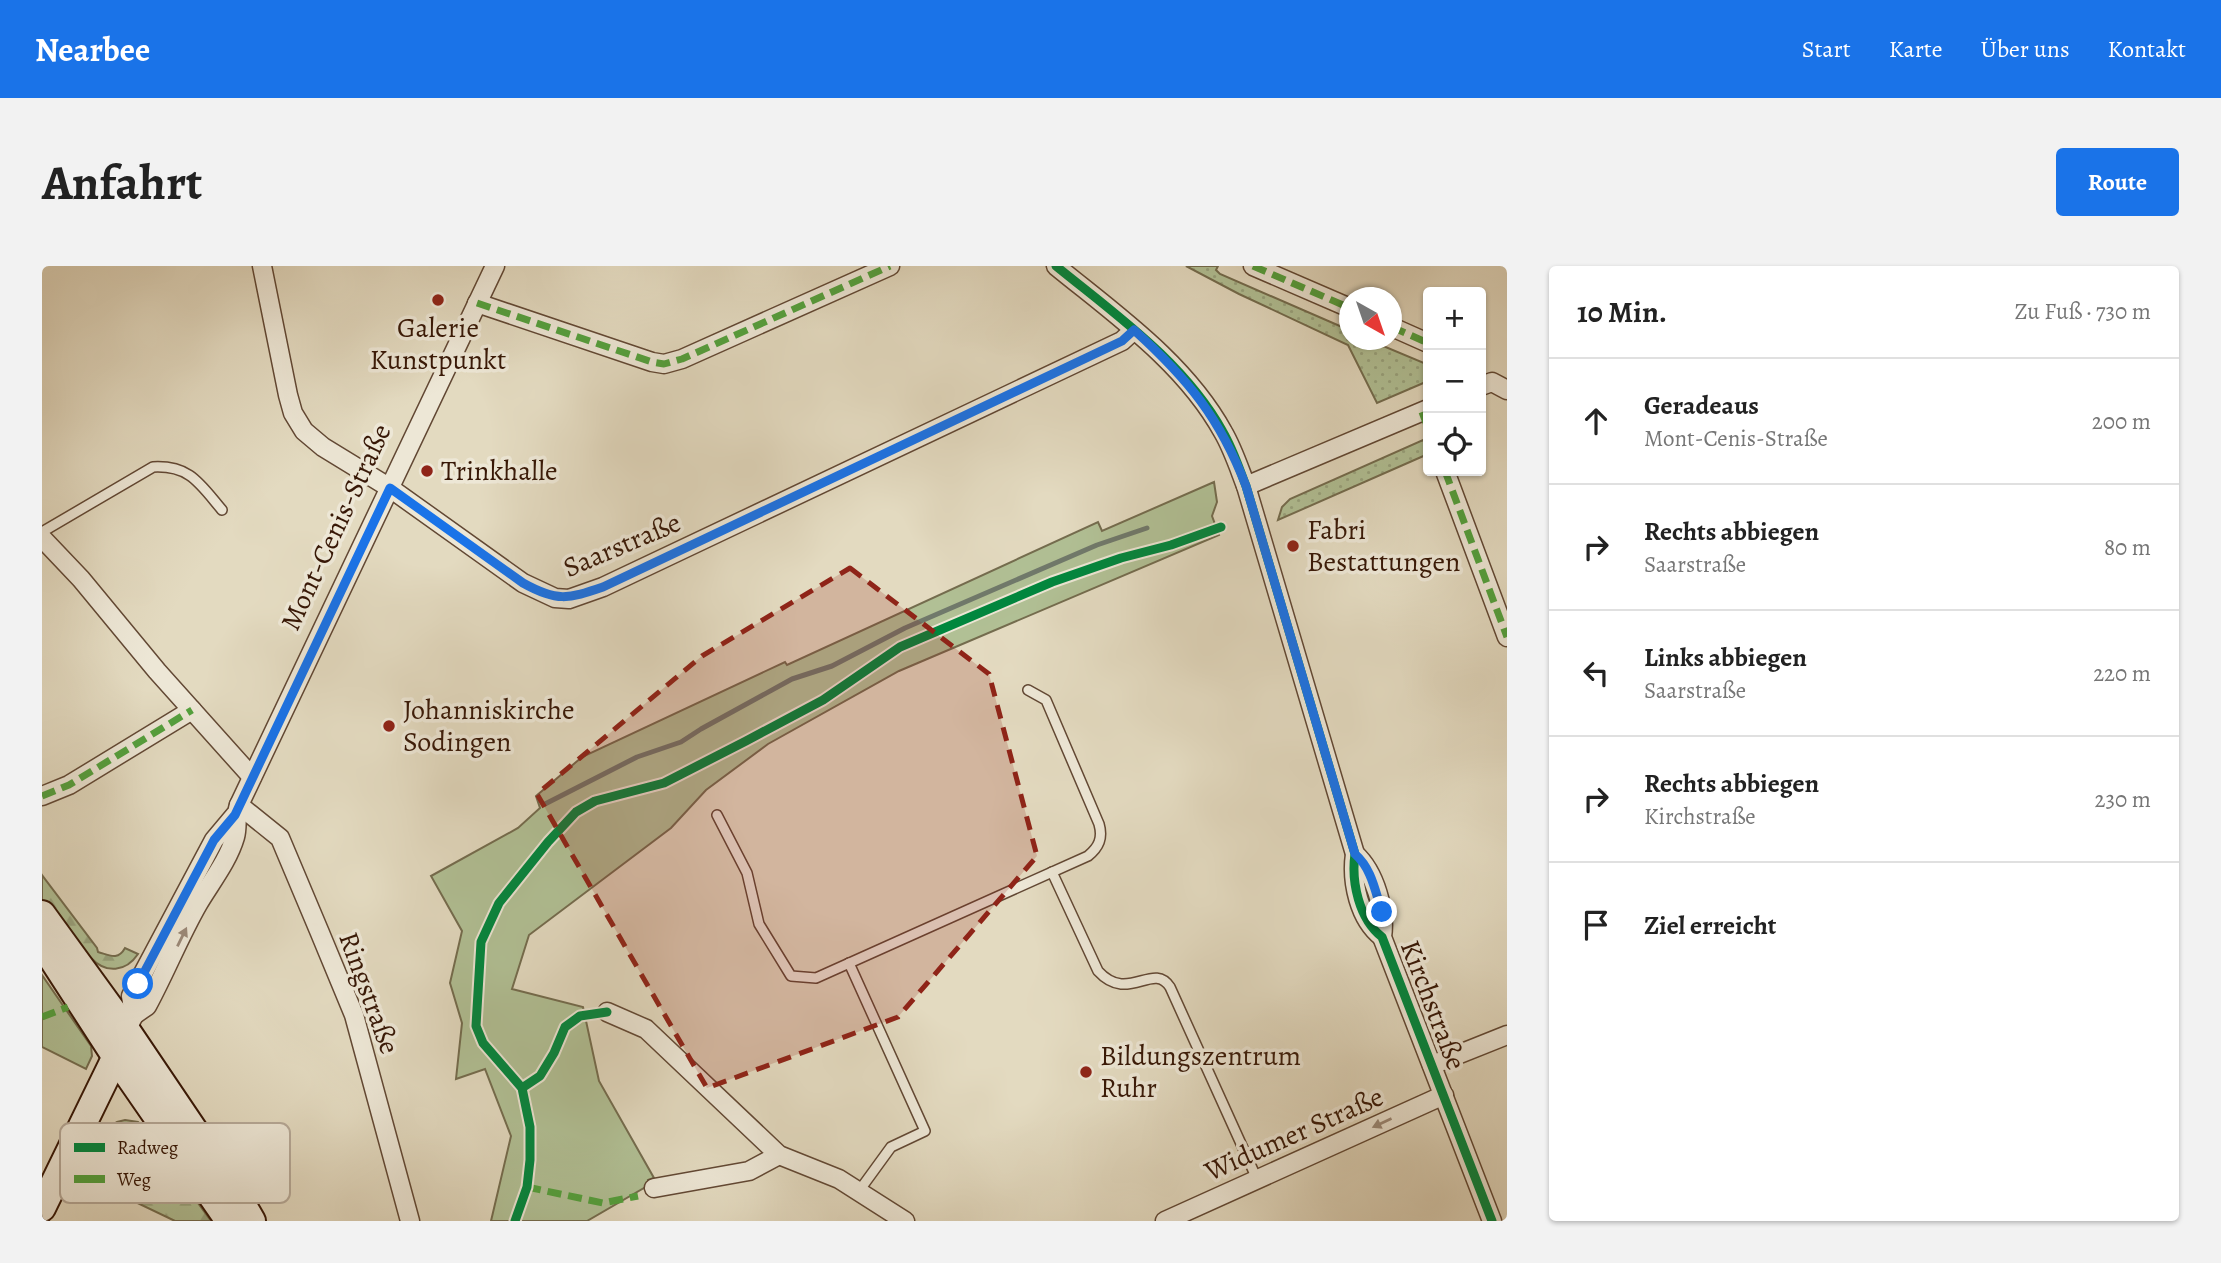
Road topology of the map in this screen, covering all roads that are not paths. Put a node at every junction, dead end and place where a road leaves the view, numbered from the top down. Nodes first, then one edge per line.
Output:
1 (262, 266) edge
2 (495, 266) edge
3 (890, 266) edge
4 (1056, 266) edge
5 (1253, 266) edge
6 (477, 303) junction
7 (1339, 305) edge
8 (1134, 330) junction
9 (1402, 332) edge
10 (1423, 342) edge
11 (1423, 417) edge
12 (1447, 476) edge
13 (1246, 486) junction
14 (390, 488) junction
15 (222, 510) dead end
16 (42, 532) edge
17 (42, 538) edge
18 (1507, 636) edge
19 (1028, 690) dead end
20 (192, 710) junction
21 (252, 777) junction
22 (42, 796) edge
23 (237, 810) junction
24 (717, 815) dead end
25 (1052, 872) junction
26 (42, 914) edge
27 (42, 943) edge
28 (849, 963) junction
29 (607, 1012) dead end
30 (131, 1023) junction
31 (1507, 1035) edge
32 (117, 1059) junction
33 (1432, 1065) junction
34 (1444, 1095) junction
35 (85, 1123) edge
36 (161, 1123) edge
37 (193, 1123) edge
38 (779, 1155) junction
39 (60, 1172) edge
40 (1257, 1179) junction
41 (654, 1188) dead end
42 (859, 1191) junction
43 (217, 1203) edge
44 (242, 1203) edge
45 (42, 1208) edge
46 (229, 1221) edge
47 (252, 1221) edge
48 (410, 1221) edge
49 (905, 1221) edge
50 (1165, 1221) edge
51 (1492, 1221) edge

1 - 14 street, Saarstraße
2 - 6 street, Mont-Cenis-Straße
3 - 6 street
4 - 8 street, Kirchstraße
5 - 7 street
6 - 14 street, Mont-Cenis-Straße
8 - 13 street, Kirchstraße
8 - 14 street, Saarstraße
9 - 10 street
11 - 13 street
12 - 18 street
13 - 33 street, Kirchstraße
14 - 21 street, Mont-Cenis-Straße
15 - 16 lane
17 - 20 street
19 - 25 lane
20 - 21 street
20 - 22 street
21 - 23 street, Mont-Cenis-Straße
23 - 30 street, Mont-Cenis-Straße
23 - 48 street, Ringstraße
24 - 28 lane
25 - 28 lane
25 - 40 lane
26 - 30 main road
27 - 32 main road
28 - 42 lane
29 - 38 street
30 - 32 main road, Mont-Cenis-Straße
30 - 37 main road
31 - 33 street
32 - 35 main road, Mont-Cenis-Straße
32 - 36 main road
33 - 34 street, Kirchstraße
34 -> 40 street, Widumer Straße
34 - 51 street, Kirchstraße
38 - 41 street
38 - 42 street
39 - 45 main road, Mont-Cenis-Straße
40 - 50 street, Widumer Straße
42 - 49 street
43 - 46 main road
44 - 47 main road

